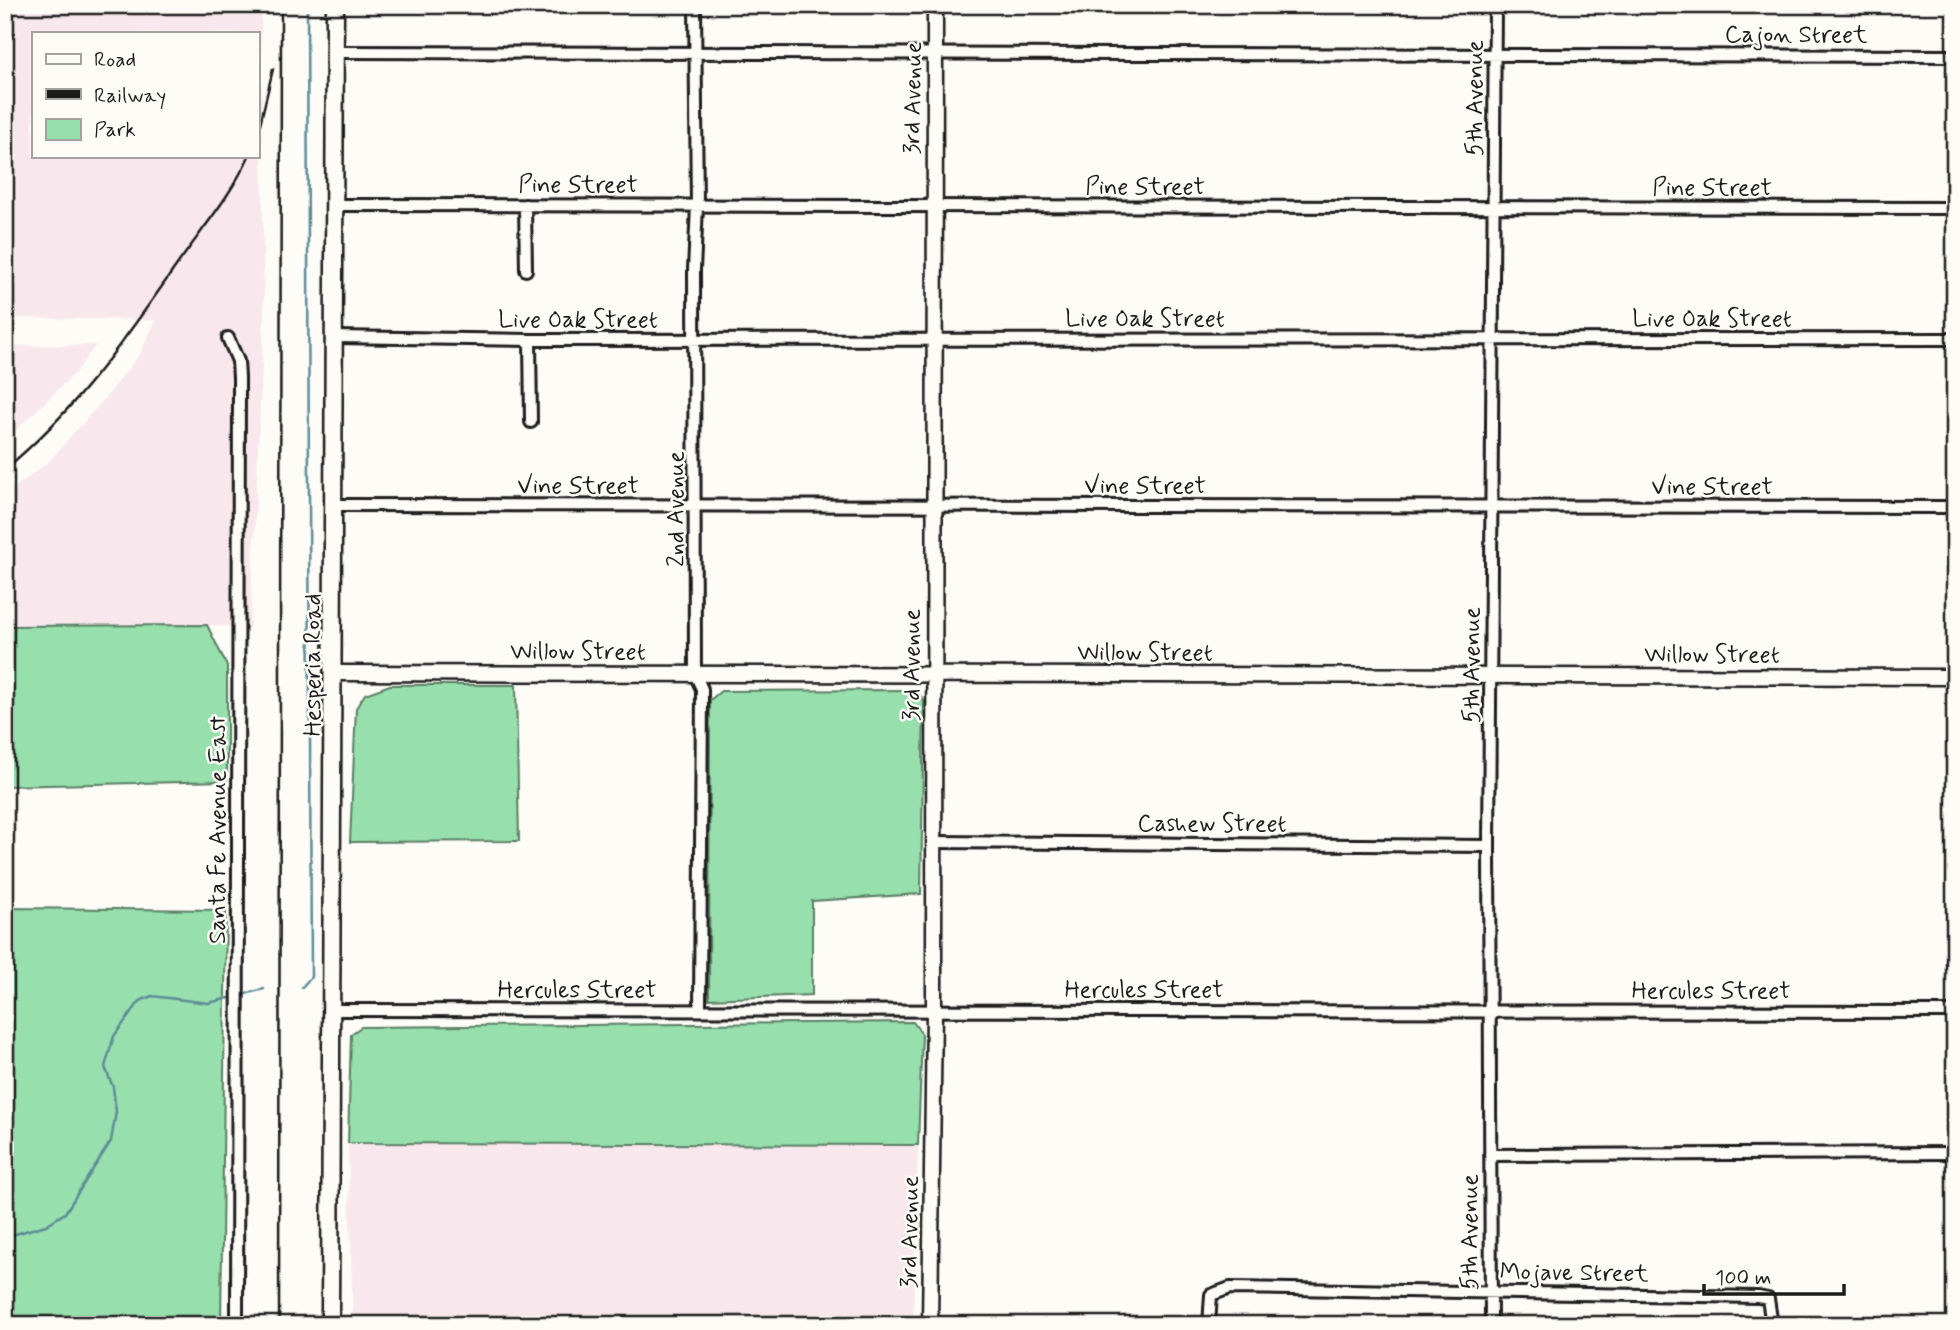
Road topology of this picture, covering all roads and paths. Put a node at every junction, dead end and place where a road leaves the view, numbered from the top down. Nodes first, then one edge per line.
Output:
1 (335, 5) edge
2 (695, 5) edge
3 (935, 5) edge
4 (1495, 5) edge
5 (335, 52) junction
6 (694, 54) junction
7 (936, 54) junction
8 (1496, 54) junction
9 (1955, 56) edge
10 (335, 205) junction
11 (525, 205) junction
12 (697, 206) junction
13 (934, 207) junction
14 (1494, 208) junction
15 (1955, 208) edge
16 (526, 270) dead end
17 (334, 337) junction
18 (229, 338) dead end
19 (935, 338) junction
20 (1492, 339) junction
21 (1955, 339) edge
22 (530, 340) junction
23 (696, 340) junction
24 (531, 422) dead end
25 (334, 505) junction
26 (695, 506) junction
27 (934, 506) junction
28 (1492, 506) junction
29 (1955, 507) edge
30 (334, 673) junction
31 (695, 674) junction
32 (934, 674) junction
33 (1492, 676) junction
34 (1955, 677) edge
35 (934, 842) junction
36 (1489, 846) junction
37 (334, 1010) junction
38 (700, 1010) junction
39 (1490, 1010) junction
40 (934, 1011) junction
41 (1955, 1012) edge
42 (1955, 1153) edge
43 (1490, 1155) junction
44 (1491, 1291) junction
45 (237, 1325) edge
46 (330, 1325) edge
47 (930, 1325) edge
48 (1209, 1325) edge
49 (1491, 1325) edge
50 (1772, 1325) edge

1 - 5 main road, Hesperia Road
2 - 6 street, 2nd Avenue
3 - 7 street, 3rd Avenue
4 - 8 street, 5th Avenue
5 - 6 street, Cajon Street
5 - 10 main road, Hesperia Road
6 - 7 street, Cajon Street
6 - 12 street, 2nd Avenue
7 - 8 street, Cajon Street
7 - 13 street, 3rd Avenue
8 - 9 street, Cajon Street
8 - 14 street, 5th Avenue
10 - 11 street, Pine Street
10 - 17 main road, Hesperia Road
11 - 12 street, Pine Street
11 - 16 street
12 - 13 street, Pine Street
12 - 23 street, 2nd Avenue
13 - 14 street, Pine Street
13 - 19 street, 3rd Avenue
14 - 15 street, Pine Street
14 - 20 street, 5th Avenue
17 - 22 street, Live Oak Street
17 - 25 main road, Hesperia Road
18 - 45 street, Santa Fe Avenue East
19 - 20 street, Live Oak Street
19 - 23 street, Live Oak Street
19 - 27 street, 3rd Avenue
20 - 21 street, Live Oak Street
20 - 28 street, 5th Avenue
22 - 23 street, Live Oak Street
22 - 24 street
23 - 26 street, 2nd Avenue
25 - 26 street, Vine Street
25 - 30 main road, Hesperia Road
26 - 27 street, Vine Street
26 - 31 street, 2nd Avenue
27 - 28 street, Vine Street
27 - 32 street, 3rd Avenue
28 - 29 street, Vine Street
28 - 33 street, 5th Avenue
30 - 31 street, Willow Street
30 - 37 main road, Hesperia Road
31 - 32 street, Willow Street
31 - 38 street, 2nd Avenue
32 - 33 street, Willow Street
32 - 35 street, 3rd Avenue
33 - 34 street, Willow Street
33 - 36 street, 5th Avenue
35 - 36 street, Cashew Street
35 - 40 street, 3rd Avenue
36 - 39 street, 5th Avenue
37 - 38 street, Hercules Street
37 - 46 main road, Hesperia Road
38 - 40 street, Hercules Street
39 - 40 street, Hercules Street
39 - 41 street, Hercules Street
39 - 43 street, 5th Avenue
40 - 47 street, 3rd Avenue
42 - 43 street
43 - 44 street, 5th Avenue
44 - 48 street, Mojave Street
44 - 49 street, 5th Avenue
44 - 50 street, Mojave Street

